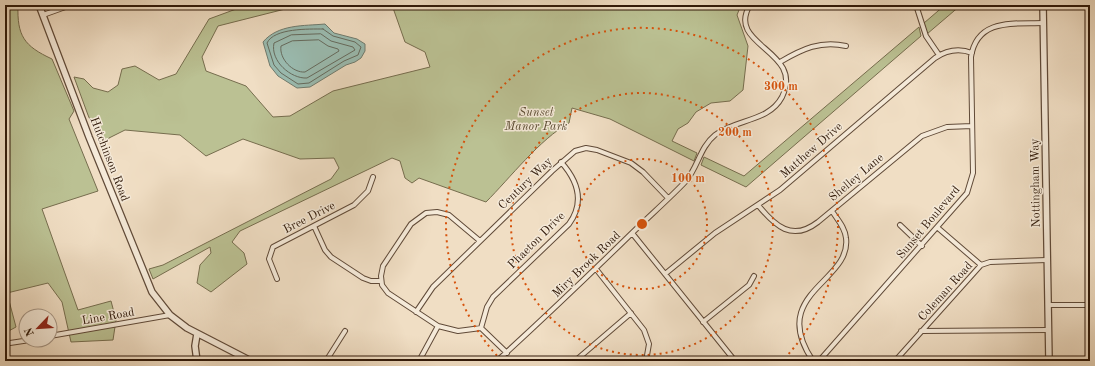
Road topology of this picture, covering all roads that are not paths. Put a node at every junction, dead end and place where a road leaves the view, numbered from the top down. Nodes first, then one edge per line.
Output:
1 (39, 5) edge
2 (71, 5) edge
3 (750, 5) edge
4 (916, 5) edge
5 (1043, 5) edge
6 (43, 15) junction
7 (1043, 23) junction
8 (846, 46) dead end
9 (972, 53) junction
10 (939, 55) junction
11 (780, 62) junction
12 (972, 126) junction
13 (561, 162) junction
14 (373, 177) dead end
15 (668, 198) junction
16 (758, 205) junction
17 (832, 210) junction
18 (900, 225) dead end
19 (314, 226) junction
20 (938, 228) junction
21 (632, 233) junction
22 (480, 241) junction
23 (922, 246) junction
24 (1047, 260) junction
25 (981, 265) junction
26 (596, 269) junction
27 (665, 274) junction
28 (754, 276) dead end
29 (277, 279) dead end
30 (381, 280) junction
31 (1048, 305) junction
32 (1090, 305) edge
33 (416, 312) junction
34 (631, 313) junction
35 (170, 315) junction
36 (703, 322) junction
37 (438, 326) junction
38 (481, 328) junction
39 (1048, 330) junction
40 (345, 331) dead end
41 (921, 331) junction
42 (196, 334) junction
43 (58, 335) edge
44 (18, 342) edge
45 (10, 344) dead end
46 (507, 352) junction
47 (197, 361) edge
48 (251, 361) edge
49 (326, 361) edge
50 (419, 361) edge
51 (497, 361) edge
52 (575, 361) edge
53 (646, 361) edge
54 (735, 361) edge
55 (813, 361) edge
56 (819, 361) edge
57 (895, 361) edge
58 (1048, 361) edge

1 - 6 street, Hutchinson Road
2 - 6 street
3 - 11 street
4 - 10 street
5 - 7 street, Nottingham Way
6 - 35 street, Hutchinson Road
7 - 9 street, Sunset Boulevard
7 - 24 street, Nottingham Way
8 - 11 street
9 - 10 street, Matthew Drive
9 - 12 street, Sunset Boulevard
10 - 16 street, Matthew Drive
11 - 15 street, Miry Brook Road
12 - 17 street, Shelley Lane
12 - 20 street, Sunset Boulevard
13 - 15 street, Century Way
13 - 22 street, Century Way
13 - 38 street, Phaeton Drive
14 - 19 street, Bree Drive
15 - 21 street, Miry Brook Road
16 - 17 street, Shelley Lane
16 - 27 street, Matthew Drive
17 - 55 street
18 - 23 street
19 - 29 street, Bree Drive
19 - 30 street
20 - 23 street, Sunset Boulevard
20 - 25 street
21 - 26 street, Miry Brook Road
21 - 27 street
22 - 30 street
22 - 33 street, Century Way
23 - 56 street, Sunset Boulevard
24 - 25 street, Coleman Road
24 - 31 street, Nottingham Way
25 - 41 street, Coleman Road
26 - 34 street
26 - 46 street, Miry Brook Road
27 - 36 street
28 - 36 street
30 - 33 street
31 - 32 street
31 - 39 street, Nottingham Way
33 - 37 street
34 - 52 street
34 - 53 street
35 - 42 street, Hutchinson Road
35 - 43 street, Line Road
36 - 54 street
37 - 38 street
37 - 50 street
38 - 46 street
39 - 41 street
39 - 58 street, Nottingham Way
40 - 49 street
41 - 57 street, Coleman Road
42 - 47 street
42 - 48 street, Hutchinson Road
44 - 45 street
46 - 51 street, Miry Brook Road

